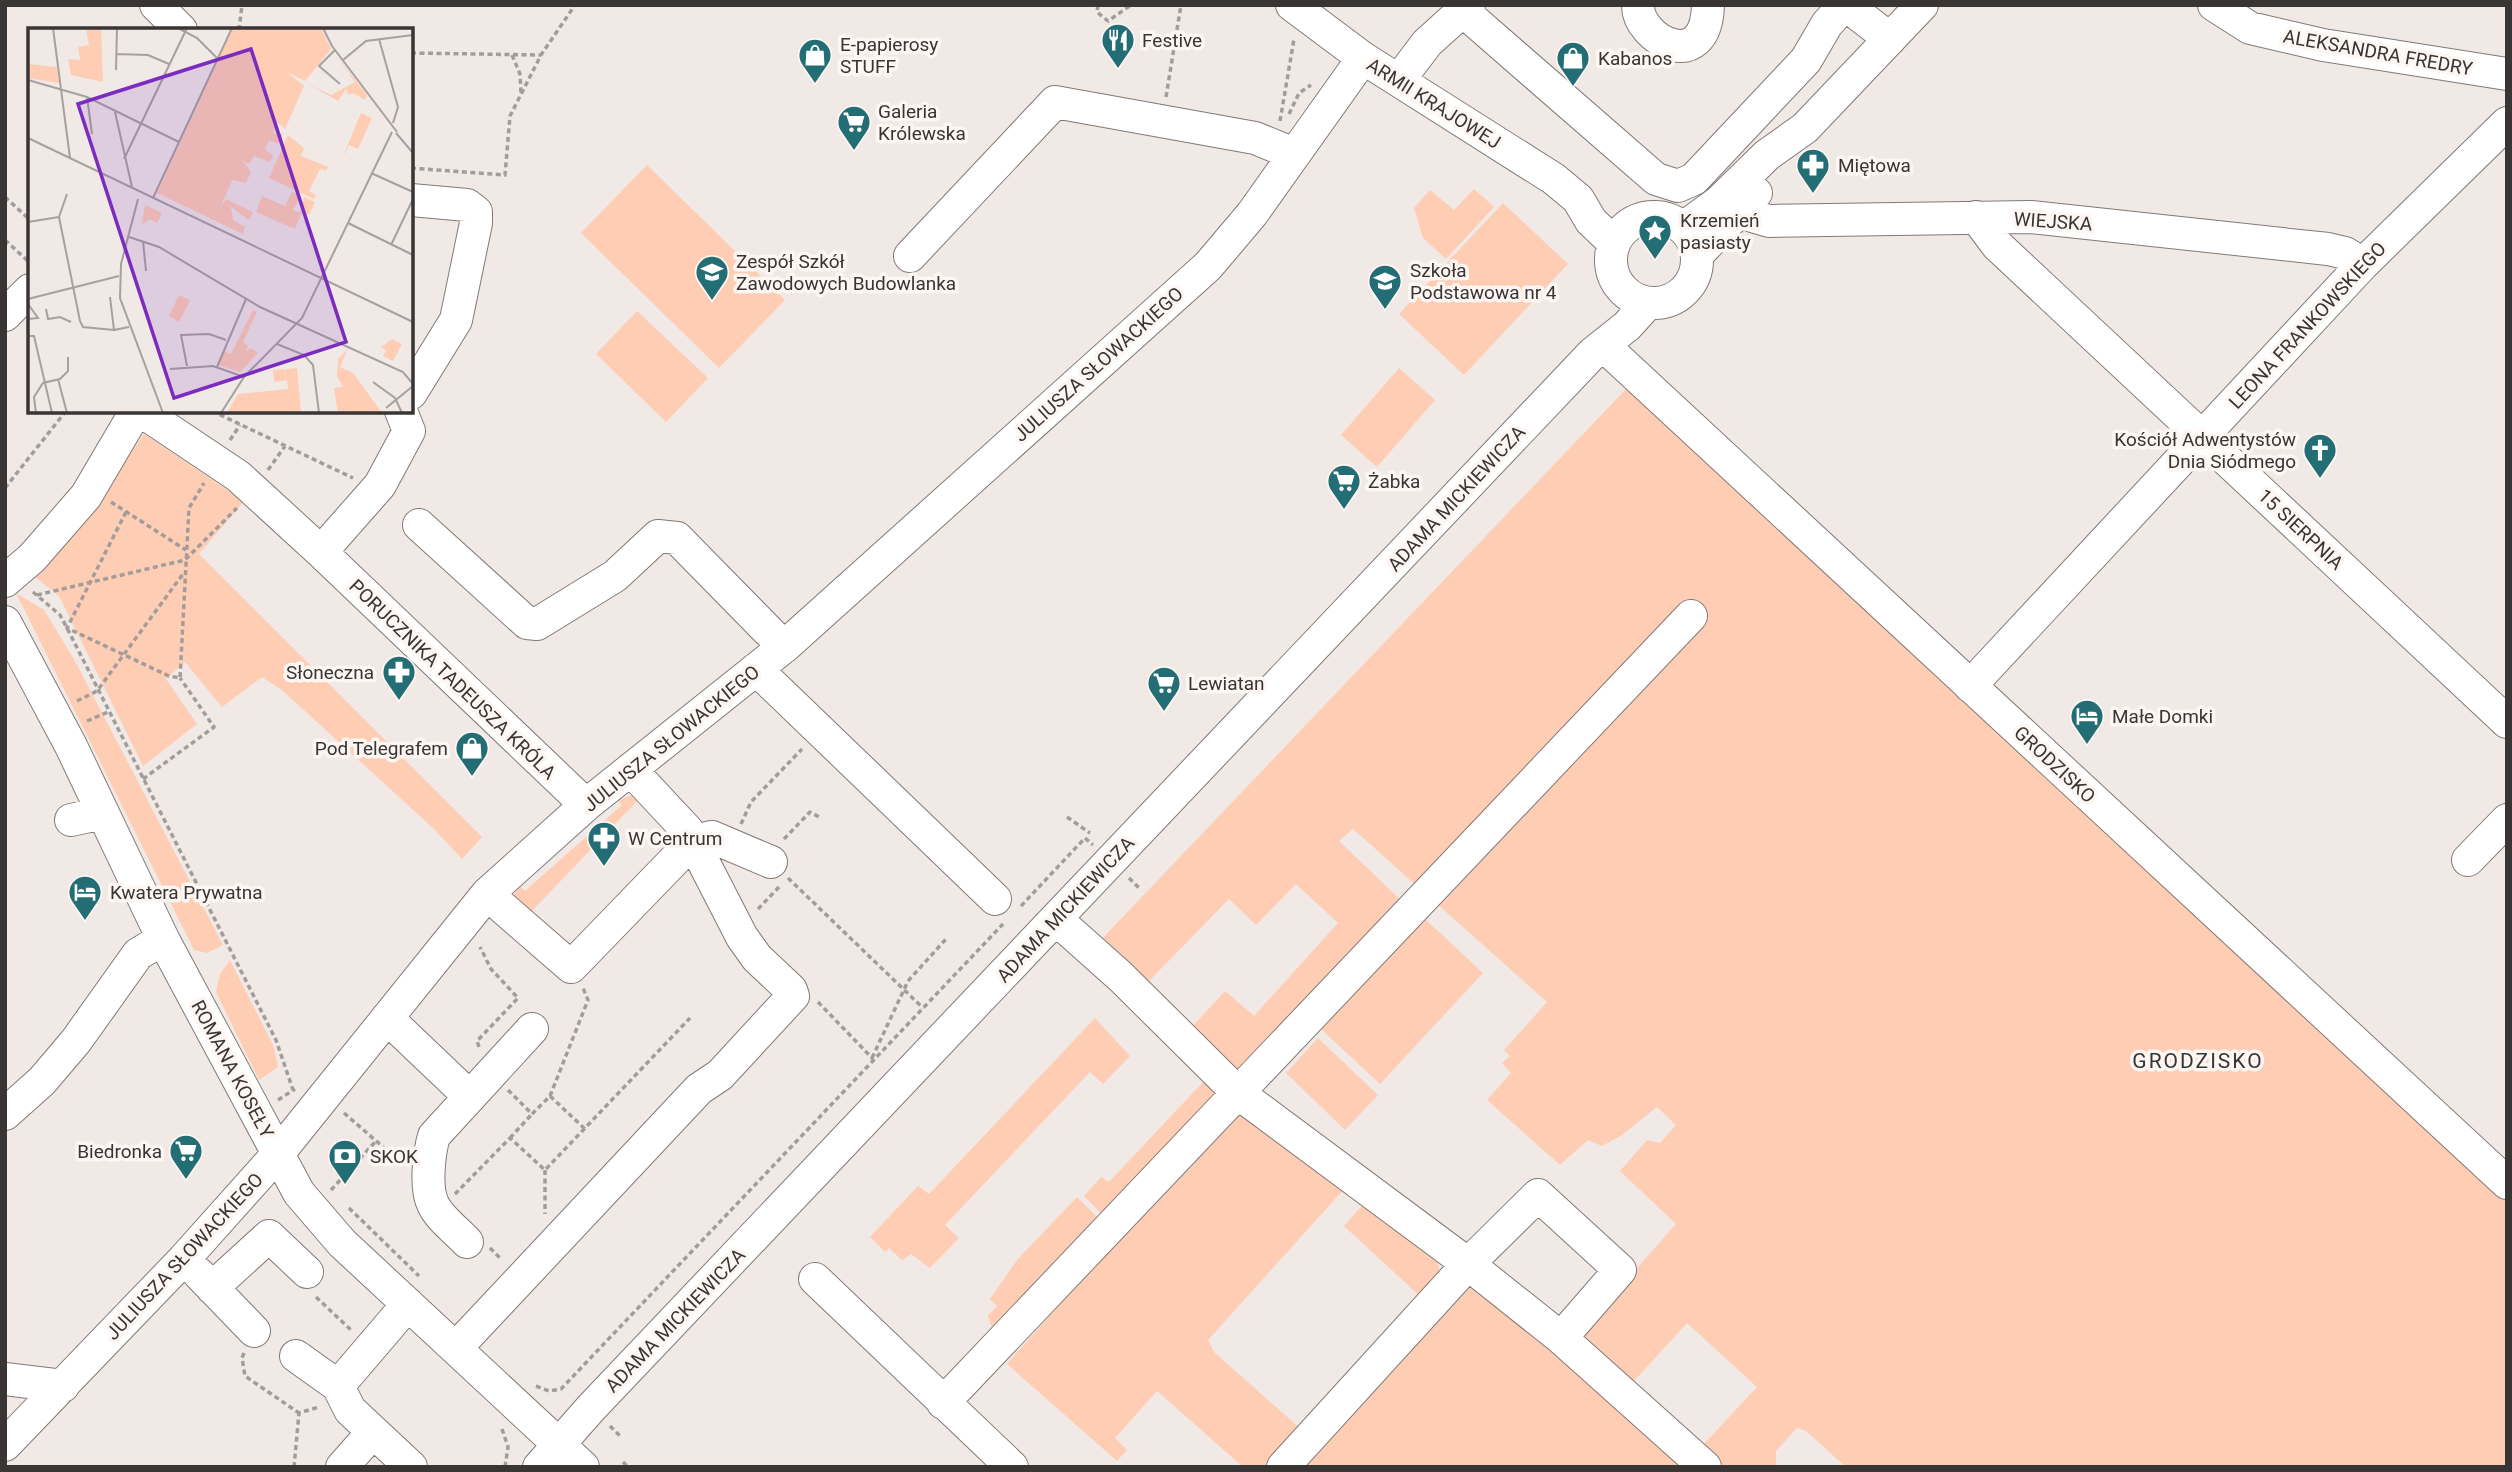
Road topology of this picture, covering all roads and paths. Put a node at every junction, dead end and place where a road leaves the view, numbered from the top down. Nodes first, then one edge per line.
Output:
1 (156, 5) edge
2 (242, 5) edge
3 (575, 5) edge
4 (1098, 5) edge
5 (1131, 5) edge
6 (1181, 5) edge
7 (1639, 5) edge
8 (1708, 5) edge
9 (1845, 5) edge
10 (1922, 5) edge
11 (2214, 5) edge
12 (1466, 8) edge
13 (1294, 16) edge
14 (179, 28) edge
15 (239, 28) edge
16 (1890, 39) junction
17 (413, 53) edge
18 (512, 54) junction
19 (541, 55) junction
20 (1363, 58) junction
21 (2507, 74) edge
22 (1399, 80) junction
23 (521, 93) junction
24 (1163, 122) junction
25 (2507, 123) edge
26 (1279, 127) dead end
27 (1805, 128) junction
28 (1294, 154) junction
29 (413, 168) edge
30 (5, 197) edge
31 (413, 200) edge
32 (1743, 206) junction
33 (1976, 217) junction
34 (28, 218) edge
35 (1624, 232) junction
36 (5, 240) edge
37 (1690, 242) junction
38 (910, 256) dead end
39 (28, 261) edge
40 (2363, 264) junction
41 (28, 292) edge
42 (1635, 296) junction
43 (5, 315) edge
44 (1598, 349) junction
45 (413, 390) edge
46 (63, 413) edge
47 (137, 413) edge
48 (141, 413) edge
49 (216, 413) edge
50 (402, 413) edge
51 (240, 425) junction
52 (2203, 437) junction
53 (216, 462) junction
54 (5, 488) edge
55 (91, 489) junction
56 (377, 489) junction
57 (126, 512) junction
58 (419, 525) dead end
59 (186, 551) junction
60 (321, 552) junction
61 (185, 561) junction
62 (184, 572) junction
63 (90, 583) junction
64 (17, 585) edge
65 (37, 595) junction
66 (1691, 616) dead end
67 (5, 622) edge
68 (67, 628) junction
69 (784, 647) junction
70 (123, 655) junction
71 (756, 669) junction
72 (180, 678) junction
73 (1970, 686) junction
74 (72, 691) dead end
75 (97, 691) junction
76 (77, 701) junction
77 (108, 712) junction
78 (2507, 722) edge
79 (820, 731) junction
80 (631, 770) junction
81 (143, 779) junction
82 (586, 805) junction
83 (103, 813) junction
84 (1067, 817) dead end
85 (821, 818) dead end
86 (71, 820) dead end
87 (2507, 820) edge
88 (1090, 833) dead end
89 (1085, 838) dead end
90 (693, 841) junction
91 (731, 843) junction
92 (2468, 860) dead end
93 (780, 870) junction
94 (487, 894) junction
95 (1007, 908) junction
96 (1056, 919) junction
97 (738, 929) junction
98 (163, 939) junction
99 (946, 939) dead end
100 (480, 947) dead end
101 (572, 967) junction
102 (904, 989) junction
103 (793, 996) junction
104 (923, 1008) junction
105 (387, 1018) junction
106 (690, 1018) dead end
107 (533, 1029) dead end
108 (873, 1059) junction
109 (480, 1085) junction
110 (300, 1086) dead end
111 (293, 1090) junction
112 (1238, 1093) junction
113 (550, 1096) junction
114 (269, 1105) dead end
115 (338, 1107) dead end
116 (5, 1114) edge
117 (532, 1114) junction
118 (585, 1129) junction
119 (510, 1138) junction
120 (376, 1141) junction
121 (405, 1152) dead end
122 (277, 1155) junction
123 (2507, 1184) edge
124 (331, 1190) dead end
125 (439, 1212) junction
126 (467, 1242) dead end
127 (184, 1259) junction
128 (1468, 1264) junction
129 (307, 1272) joint
130 (815, 1279) dead end
131 (212, 1288) junction
132 (408, 1304) junction
133 (352, 1330) dead end
134 (254, 1331) joint
135 (1561, 1338) junction
136 (456, 1348) junction
137 (296, 1356) dead end
138 (527, 1377) dead end
139 (5, 1379) edge
140 (63, 1386) junction
141 (341, 1393) junction
142 (943, 1403) junction
143 (299, 1413) junction
144 (608, 1424) dead end
145 (373, 1432) junction
146 (621, 1437) dead end
147 (5, 1447) edge
148 (549, 1455) edge
149 (623, 1462) dead end
150 (22, 1467) edge
151 (294, 1467) edge
152 (342, 1467) edge
153 (411, 1467) edge
154 (583, 1467) edge
155 (628, 1467) edge
156 (1012, 1467) edge
157 (1283, 1467) edge
158 (1705, 1467) edge

1 - 14 street
2 - 15 path
3 - 19 path
4 - 5 path
6 - 24 path
7 - 8 street
9 - 12 street
9 - 16 street
10 - 16 street
11 - 21 street, ALEKSANDRA FREDRY
12 - 22 street
13 - 20 street, ARMII KRAJOWEJ
13 - 26 path
16 - 27 street
17 - 18 path
18 - 19 path
18 - 23 path
19 - 23 path
20 - 22 street, ARMII KRAJOWEJ
20 - 28 street, JULIUSZA SŁOWACKIEGO
22 - 35 street, ARMII KRAJOWEJ
23 - 29 path
24 - 28 street
24 - 38 street
25 - 40 street, LEONA FRANKOWSKIEGO
27 - 32 street
27 - 37 street
28 - 69 street, JULIUSZA SŁOWACKIEGO
30 - 34 path
31 - 45 street
32 - 33 street, WIEJSKA
32 - 37 street
33 - 40 street, WIEJSKA
33 - 52 street, 15 SIERPNIA
35 - 37 street
35 - 42 street
36 - 39 path
37 - 42 street
40 - 52 street, LEONA FRANKOWSKIEGO
41 - 43 street
42 - 44 street, ADAMA MICKIEWICZA
44 - 73 street, GRODZISKO
44 - 96 street, ADAMA MICKIEWICZA
46 - 54 path
47 - 55 street, PORUCZNIKA TADEUSZA KRÓLA
48 - 53 street, PORUCZNIKA TADEUSZA KRÓLA
49 - 51 path
50 - 56 street
51 - 53 path
51 - 56 path
52 - 73 street, LEONA FRANKOWSKIEGO
52 - 78 street, 15 SIERPNIA
53 - 59 path
53 - 60 street, PORUCZNIKA TADEUSZA KRÓLA
55 - 57 path
55 - 64 street, PORUCZNIKA TADEUSZA KRÓLA
56 - 60 street
57 - 59 path
57 - 63 path
58 - 69 street
59 - 61 path
60 - 82 street, PORUCZNIKA TADEUSZA KRÓLA
61 - 62 path
61 - 63 path
62 - 70 path
62 - 72 path
63 - 65 path
63 - 68 path
64 - 65 path
65 - 68 path
66 - 112 street
67 - 83 street, ROMANA KOSEŁY
68 - 70 path
68 - 75 path
69 - 71 street, JULIUSZA SŁOWACKIEGO
70 - 72 path
70 - 75 path
71 - 79 street
71 - 80 street, JULIUSZA SŁOWACKIEGO
72 - 81 path
73 - 123 street, GRODZISKO
74 - 76 path
75 - 76 path
75 - 77 path
76 - 77 path
77 - 81 path
79 - 91 path
79 - 95 street
80 - 82 street, JULIUSZA SŁOWACKIEGO
80 - 90 street
81 - 111 path
82 - 94 street, JULIUSZA SŁOWACKIEGO
83 - 86 street
83 - 98 street, ROMANA KOSEŁY
84 - 88 path
85 - 93 path
87 - 92 street
89 - 95 path
90 - 91 street
90 - 97 street
90 - 101 street
91 - 93 street
93 - 97 path
93 - 102 path
94 - 101 street
94 - 105 street, JULIUSZA SŁOWACKIEGO
95 - 104 path
96 - 112 street
96 - 148 street, ADAMA MICKIEWICZA
97 - 103 street
98 - 116 street
98 - 122 street, ROMANA KOSEŁY
99 - 102 path
100 - 109 path
101 - 113 path
102 - 104 path
102 - 108 path
103 - 108 path
103 - 136 street
104 - 108 path
105 - 109 street
105 - 122 street, JULIUSZA SŁOWACKIEGO
106 - 118 path
107 - 109 street
108 - 138 path
109 - 117 path
109 - 125 street
110 - 111 path
111 - 114 path
112 - 128 street
112 - 142 street
113 - 117 path
113 - 118 path
115 - 120 path
117 - 119 path
118 - 119 path
119 - 125 path
120 - 121 path
120 - 124 path
122 - 127 street, JULIUSZA SŁOWACKIEGO
122 - 132 street, ROMANA KOSEŁY
125 - 126 street
127 - 131 street
127 - 140 street, JULIUSZA SŁOWACKIEGO
128 - 135 street
128 - 135 street
128 - 157 street
129 - 131 street
129 - 133 path
130 - 142 street
131 - 134 street
132 - 136 street, ROMANA KOSEŁY
132 - 141 street
134 - 143 path
135 - 158 street
136 - 148 street, ROMANA KOSEŁY
137 - 141 street
139 - 140 street
140 - 147 street, JULIUSZA SŁOWACKIEGO
141 - 143 path
141 - 145 street
142 - 156 street
143 - 151 path
144 - 146 path
145 - 152 street
145 - 153 street
147 - 150 street
148 - 154 street, ROMANA KOSEŁY
149 - 155 path

